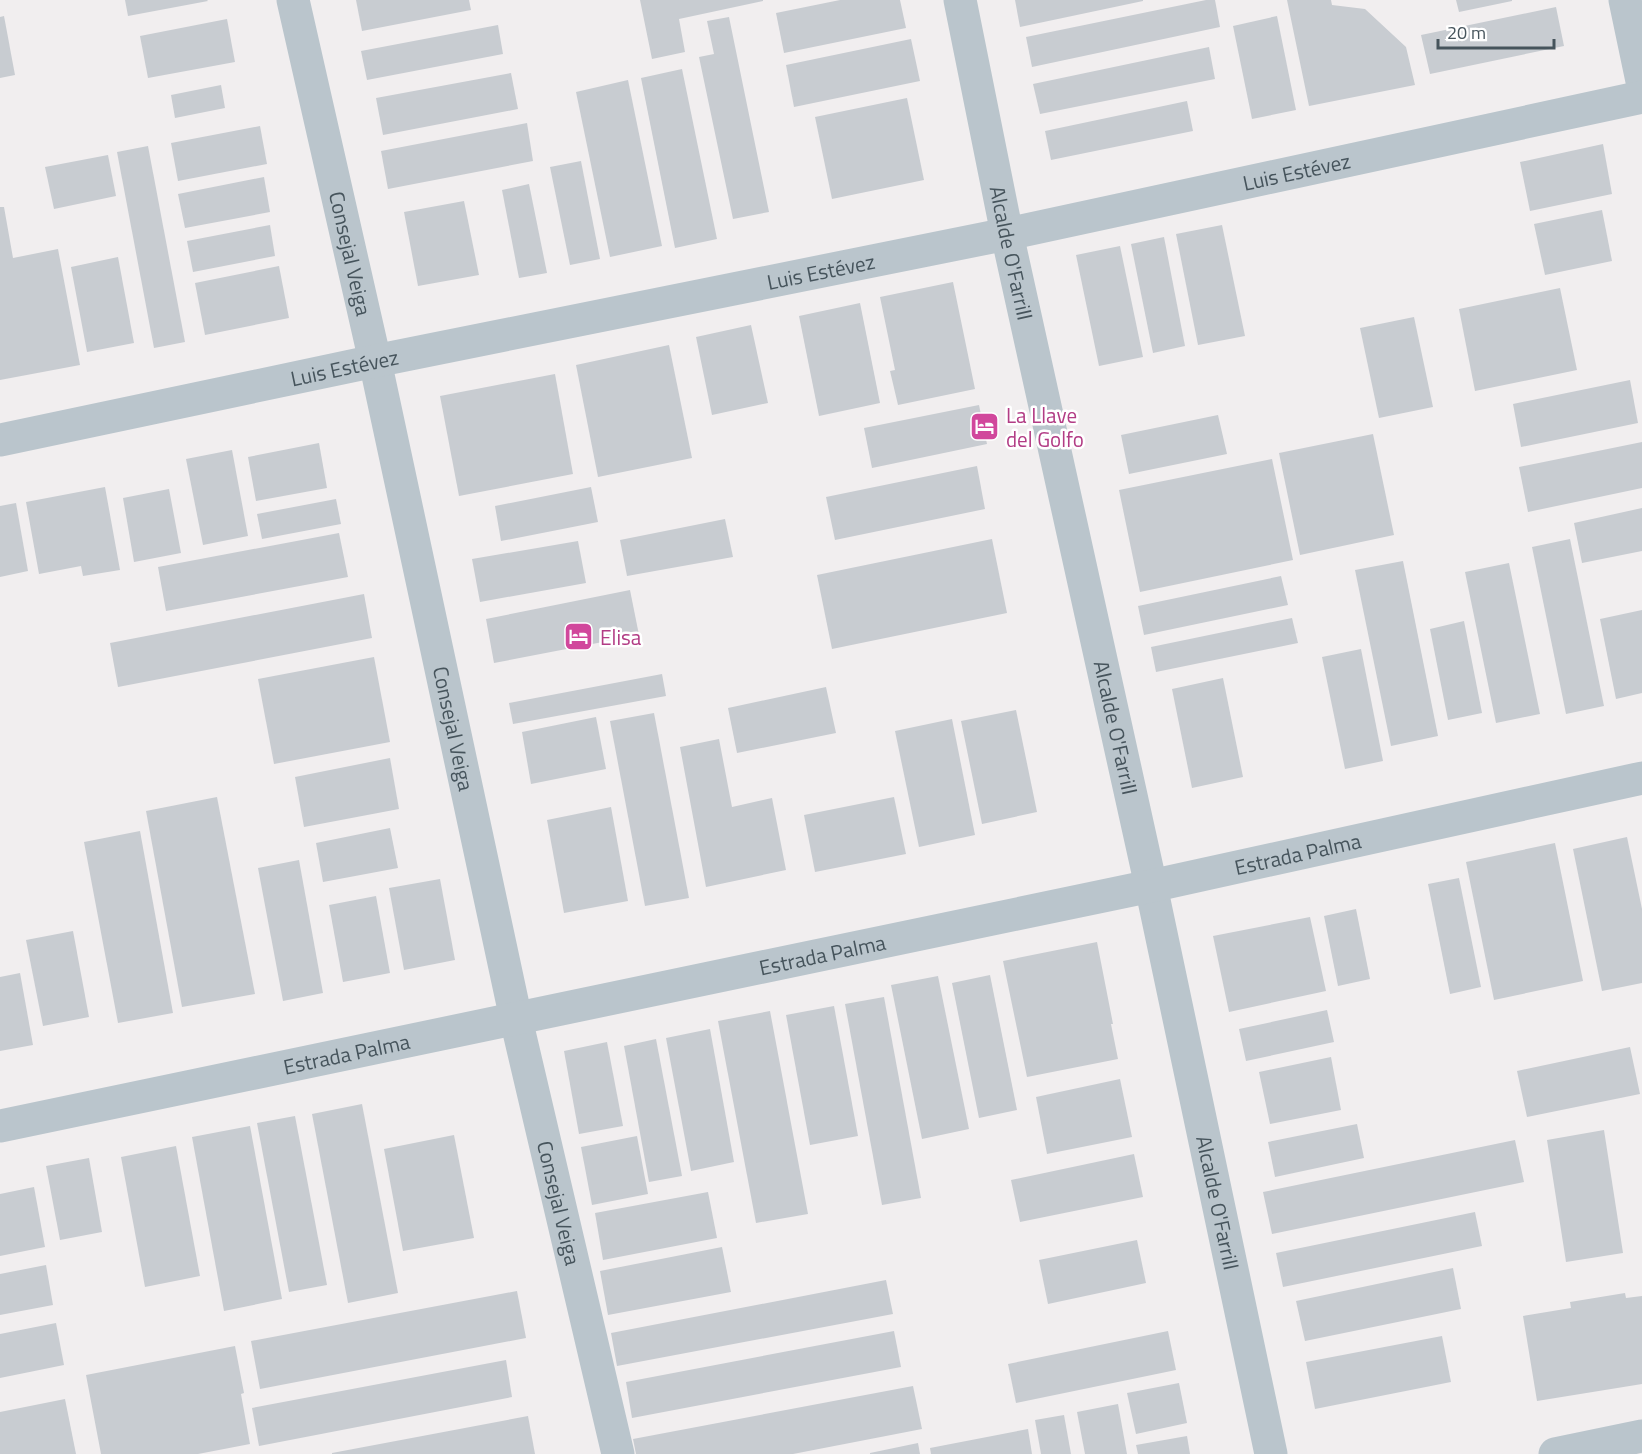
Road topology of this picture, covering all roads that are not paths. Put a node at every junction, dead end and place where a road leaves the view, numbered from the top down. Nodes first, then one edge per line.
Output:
1 (293, 0) edge
2 (960, 0) edge
3 (1624, 0) edge
4 (1642, 81) edge
5 (1642, 97) edge
6 (1007, 234) junction
7 (375, 361) junction
8 (0, 440) edge
9 (1642, 778) edge
10 (1151, 886) junction
11 (516, 1019) junction
12 (0, 1126) edge
13 (1642, 1436) edge
14 (618, 1454) edge
15 (1271, 1454) edge
16 (1555, 1454) edge

1 - 7 street, Consejal Veiga
2 - 6 street, Alcalde O'Farrill
3 - 4 street
5 - 6 street, Luis Estévez
6 - 7 street, Luis Estévez
6 - 10 street, Alcalde O'Farrill
7 - 8 street, Luis Estévez
7 - 11 street, Consejal Veiga
9 - 10 street, Estrada Palma
10 - 11 street, Estrada Palma
10 - 15 street, Alcalde O'Farrill
11 - 12 street, Estrada Palma
11 - 14 street, Consejal Veiga
13 - 16 street

